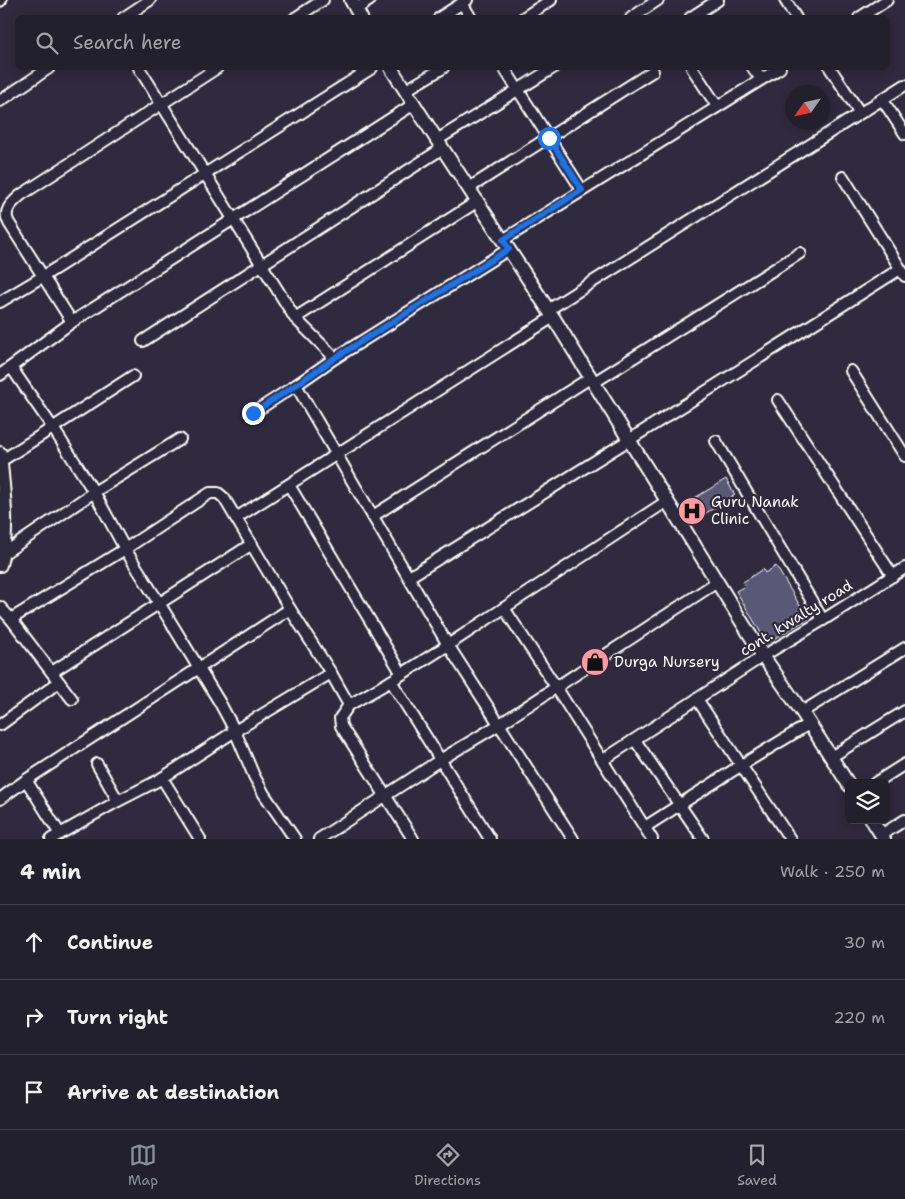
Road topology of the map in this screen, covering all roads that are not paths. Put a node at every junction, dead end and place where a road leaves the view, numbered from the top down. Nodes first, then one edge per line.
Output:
1 (150, 0) edge
2 (323, 0) edge
3 (370, 0) edge
4 (551, 0) edge
5 (658, 0) edge
6 (718, 0) edge
7 (785, 0) edge
8 (887, 0) edge
9 (465, 2) edge
10 (356, 9) edge
11 (128, 15) edge
12 (300, 15) edge
13 (444, 15) edge
14 (471, 15) edge
15 (528, 15) edge
16 (636, 15) edge
17 (695, 15) edge
18 (794, 15) edge
19 (864, 15) edge
20 (46, 70) edge
21 (139, 70) edge
22 (214, 70) edge
23 (369, 70) edge
24 (393, 70) edge
25 (440, 70) edge
26 (505, 70) edge
27 (550, 70) edge
28 (693, 70) edge
29 (754, 70) edge
30 (777, 70) edge
31 (831, 70) edge
32 (653, 71) dead end
33 (761, 79) junction
34 (905, 85) edge
35 (406, 90) junction
36 (518, 90) junction
37 (882, 99) junction
38 (0, 101) edge
39 (160, 104) junction
40 (414, 104) junction
41 (717, 106) junction
42 (860, 113) junction
43 (905, 134) edge
44 (549, 138) junction
45 (440, 144) junction
46 (205, 174) junction
47 (843, 177) dead end
48 (469, 188) junction
49 (582, 190) junction
50 (478, 201) junction
51 (234, 218) junction
52 (506, 245) junction
53 (800, 253) dead end
54 (261, 264) junction
55 (903, 272) edge
56 (42, 277) junction
57 (0, 302) edge
58 (550, 314) junction
59 (296, 318) junction
60 (72, 322) junction
61 (143, 340) dead end
62 (335, 358) junction
63 (12, 367) junction
64 (851, 371) dead end
65 (0, 375) edge
66 (133, 376) dead end
67 (591, 380) junction
68 (296, 385) junction
69 (778, 400) dead end
70 (253, 413) dead end
71 (53, 428) junction
72 (180, 439) dead end
73 (629, 440) junction
74 (716, 441) dead end
75 (337, 454) junction
76 (905, 456) edge
77 (0, 457) edge
78 (289, 485) junction
79 (94, 492) junction
80 (667, 501) junction
81 (373, 516) junction
82 (236, 518) junction
83 (252, 544) junction
84 (125, 549) junction
85 (2, 560) edge
86 (905, 568) edge
87 (892, 576) junction
88 (409, 578) junction
89 (718, 582) junction
90 (159, 603) junction
91 (504, 608) junction
92 (290, 609) junction
93 (1, 610) edge
94 (11, 619) junction
95 (823, 620) junction
96 (448, 645) junction
97 (905, 648) edge
98 (763, 656) junction
99 (198, 668) junction
100 (52, 672) junction
101 (331, 673) junction
102 (402, 674) junction
103 (391, 681) junction
104 (59, 682) junction
105 (556, 687) junction
106 (72, 699) dead end
107 (697, 699) junction
108 (350, 704) junction
109 (905, 711) edge
110 (802, 712) junction
111 (500, 724) junction
112 (809, 724) junction
113 (0, 726) edge
114 (235, 731) junction
115 (635, 740) junction
116 (831, 757) junction
117 (440, 760) junction
118 (603, 760) junction
119 (97, 764) dead end
120 (905, 764) edge
121 (740, 766) junction
122 (162, 778) junction
123 (845, 779) edge
124 (881, 779) edge
125 (26, 780) junction
126 (386, 795) junction
127 (0, 799) edge
128 (118, 801) junction
129 (680, 806) junction
130 (905, 820) edge
131 (874, 824) edge
132 (645, 827) junction
133 (55, 836) edge
134 (882, 837) edge
135 (322, 838) edge
136 (200, 839) edge
137 (295, 839) edge
138 (414, 839) edge
139 (490, 839) edge
140 (573, 839) edge
141 (652, 839) edge
142 (702, 839) edge
143 (790, 839) edge

1 - 11 street
2 - 12 street
3 - 10 street
4 - 15 street
5 - 16 street
6 - 17 street
7 - 18 street
8 - 19 street
9 - 13 street
9 - 14 street
20 - 38 street
21 - 39 street
22 - 39 street
23 - 46 street
24 - 35 street
25 - 35 street
26 - 36 street
27 - 36 street
28 - 41 street
29 - 33 street
30 - 33 street
31 - 42 street
32 - 44 street
33 - 41 street
34 - 37 street
35 - 40 street
36 - 44 street
36 - 45 street
37 - 42 street
37 - 43 street
39 - 46 street
39 - 56 street
40 - 45 street
40 - 51 street
41 - 49 street
42 - 58 street
44 - 48 street
44 - 49 street
45 - 48 street
45 - 54 street
46 - 51 street
46 - 56 street
47 - 55 street
48 - 50 street
49 - 52 street
50 - 52 street
50 - 59 street
51 - 54 street
51 - 60 street
52 - 58 street
52 - 62 street
53 - 67 street
54 - 59 street
54 - 61 street
55 - 73 street
56 - 57 street
56 - 60 street
58 - 67 street
58 - 75 street
59 - 62 street
60 - 63 street
62 - 68 street
63 - 65 street
63 - 71 street
64 - 76 street
66 - 71 street
67 - 73 street
67 - 81 street
68 - 70 street
68 - 75 street
69 - 87 street
71 - 77 street
71 - 79 street
72 - 79 street
73 - 80 street
73 - 88 street
74 - 95 street
75 - 78 street
75 - 81 street
77 - 85 street
78 - 82 street
78 - 102 street
79 - 84 street
79 - 85 street
80 - 89 street
80 - 91 street
81 - 88 street
82 - 83 street
82 - 84 street
83 - 90 street
83 - 92 street
84 - 90 street
84 - 94 street
86 - 87 street, cont. kwalty road
87 - 95 street, cont. kwalty road
88 - 96 street
89 - 98 street
89 - 105 street
90 - 99 street
90 - 100 street
91 - 96 street
91 - 105 street
92 - 99 street
92 - 101 street
93 - 94 street
94 - 100 street
95 - 98 street, cont. kwalty road
96 - 102 street
96 - 111 street
97 - 110 street
98 - 107 street, cont. kwalty road
98 - 110 street
99 - 114 street
99 - 125 street
100 - 104 street
101 - 108 street
101 - 114 street
102 - 103 street
103 - 108 street
103 - 117 street
104 - 106 street
104 - 113 street
105 - 111 street
105 - 118 street
107 - 115 street, cont. kwalty road
107 - 121 street
108 - 126 street
109 - 116 street
110 - 112 street
111 - 117 street
111 - 140 street
112 - 116 street
112 - 121 street
114 - 122 street
114 - 137 street
115 - 118 street, cont. kwalty road
115 - 129 street
116 - 123 street
117 - 126 street
117 - 139 street
118 - 132 street
119 - 128 street
120 - 124 street
121 - 129 street
121 - 143 street
122 - 128 street
122 - 136 street
125 - 127 street
125 - 133 street
126 - 135 street
126 - 138 street
128 - 133 street
129 - 132 street
129 - 142 street
130 - 134 street
131 - 134 street
132 - 141 street

